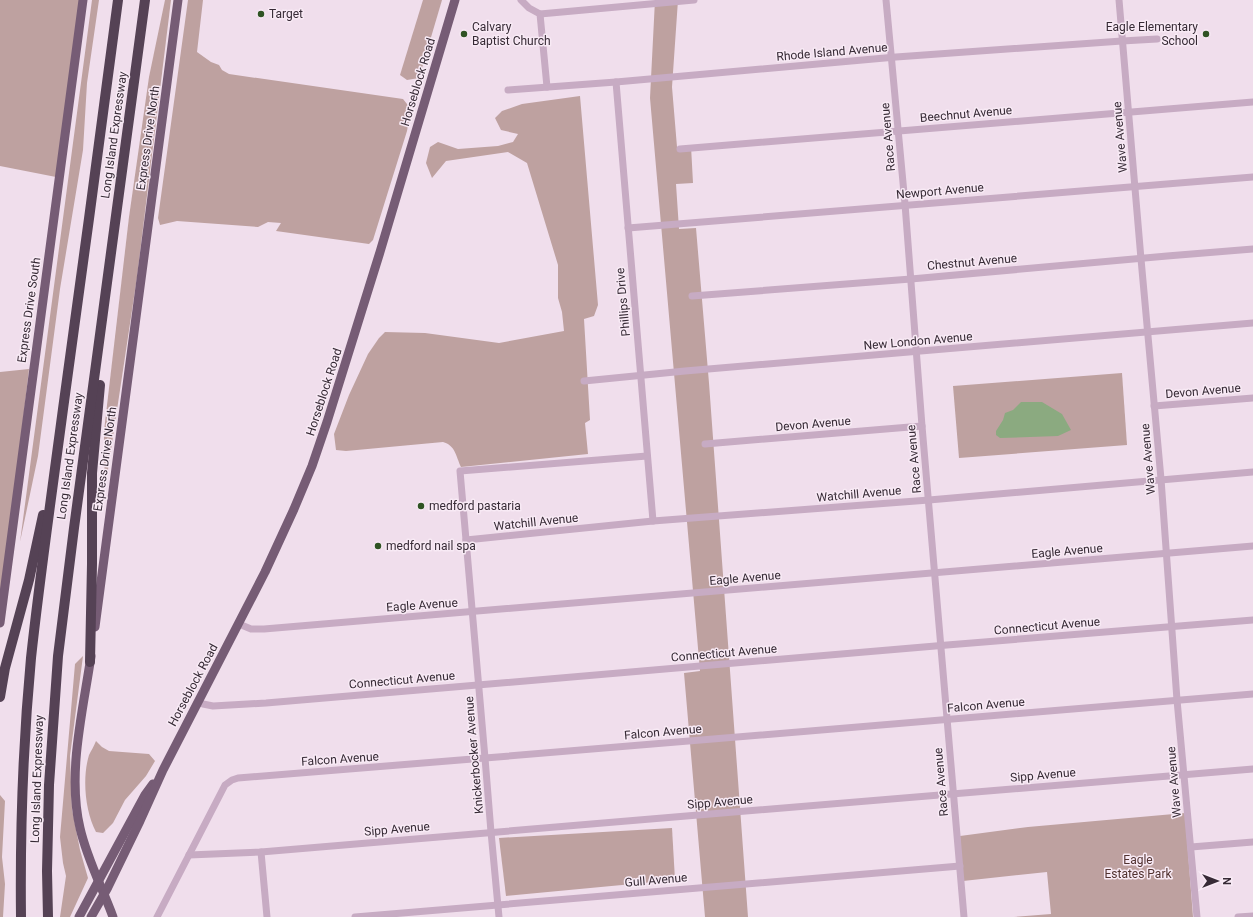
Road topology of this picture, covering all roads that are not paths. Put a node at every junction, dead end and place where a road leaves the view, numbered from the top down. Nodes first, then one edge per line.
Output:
1 (84, 0) edge
2 (118, 0) edge
3 (145, 0) edge
4 (178, 0) edge
5 (455, 0) edge
6 (521, 0) edge
7 (694, 0) edge
8 (886, 0) edge
9 (1119, 0) edge
10 (540, 14) junction
11 (1157, 40) dead end
12 (1122, 41) junction
13 (892, 58) junction
14 (616, 82) junction
15 (547, 87) junction
16 (508, 90) dead end
17 (1253, 102) edge
18 (1129, 112) junction
19 (899, 131) junction
20 (680, 150) dead end
21 (1253, 177) edge
22 (1135, 186) junction
23 (905, 204) junction
24 (628, 228) junction
25 (1253, 249) edge
26 (1141, 259) junction
27 (911, 279) junction
28 (692, 296) dead end
29 (103, 313) junction
30 (1253, 324) edge
31 (1148, 332) junction
32 (917, 352) junction
33 (640, 376) junction
34 (584, 381) dead end
35 (1253, 398) edge
36 (1154, 406) junction
37 (922, 426) junction
38 (705, 444) dead end
39 (57, 453) junction
40 (647, 456) junction
41 (1253, 472) edge
42 (1161, 479) junction
43 (929, 500) junction
44 (653, 521) junction
45 (466, 540) junction
46 (1253, 546) edge
47 (1165, 553) junction
48 (935, 573) junction
49 (472, 612) junction
50 (1253, 620) edge
51 (0, 623) edge
52 (239, 624) junction
53 (1171, 627) junction
54 (941, 645) junction
55 (90, 662) junction
56 (479, 685) junction
57 (1253, 694) edge
58 (0, 697) edge
59 (1177, 700) junction
60 (198, 702) junction
61 (947, 720) junction
62 (485, 758) junction
63 (1253, 769) edge
64 (163, 770) junction
65 (1184, 774) junction
66 (953, 794) junction
67 (491, 832) junction
68 (1253, 842) edge
69 (1191, 847) junction
70 (261, 852) junction
71 (189, 855) junction
72 (89, 859) junction
73 (110, 860) junction
74 (960, 866) junction
75 (98, 883) junction
76 (103, 894) junction
77 (498, 905) junction
78 (1253, 916) edge
79 (21, 917) edge
80 (48, 917) edge
81 (79, 917) edge
82 (91, 917) edge
83 (113, 917) edge
84 (158, 917) edge
85 (267, 917) edge
86 (355, 917) edge
87 (499, 917) edge
88 (964, 917) edge
89 (1197, 917) edge
90 (1238, 917) edge

1 - 51 main road, Express Drive South
2 - 39 highway, Long Island Expressway
3 - 29 highway, Long Island Expressway
4 - 55 main road, Express Drive North
5 - 52 main road, Horseblock Road
6 - 10 street
7 - 10 street
8 - 13 street, Race Avenue
9 - 12 street, Wave Avenue
10 - 15 street
11 - 12 street, Rhode Island Avenue
12 - 13 street, Rhode Island Avenue
12 - 18 street, Wave Avenue
13 - 14 street, Rhode Island Avenue
13 - 19 street, Race Avenue
14 - 15 street, Rhode Island Avenue
14 - 24 street, Phillips Drive
15 - 16 street, Rhode Island Avenue
17 - 18 street, Beechnut Avenue
18 - 19 street, Beechnut Avenue
18 - 22 street, Wave Avenue
19 - 20 street, Beechnut Avenue
19 - 23 street, Race Avenue
21 - 22 street, Newport Avenue
22 - 23 street, Newport Avenue
22 - 26 street, Wave Avenue
23 - 24 street, Newport Avenue
23 - 27 street, Race Avenue
24 - 33 street, Phillips Drive
25 - 26 street, Chestnut Avenue
26 - 27 street, Chestnut Avenue
26 - 31 street, Wave Avenue
27 - 28 street, Chestnut Avenue
27 - 32 street, Race Avenue
29 - 55 highway
29 - 80 highway, Long Island Expressway
30 - 31 street, New London Avenue
31 - 32 street, New London Avenue
31 - 36 street, Wave Avenue
32 - 33 street, New London Avenue
32 - 37 street, Race Avenue
33 - 34 street, New London Avenue
33 - 40 street, Phillips Drive
35 - 36 street, Devon Avenue
36 - 42 street, Wave Avenue
37 - 38 street, Devon Avenue
37 - 43 street, Race Avenue
39 - 58 highway
39 - 79 highway, Long Island Expressway
40 - 44 street, Phillips Drive
40 - 45 street, Knickerbocker Avenue
41 - 42 street, Watchill Avenue
42 - 43 street, Watchill Avenue
42 - 47 street, Wave Avenue
43 - 44 street, Watchill Avenue
43 - 48 street, Race Avenue
44 - 45 street, Watchill Avenue
45 - 49 street, Knickerbocker Avenue
46 - 47 street, Eagle Avenue
47 - 48 street, Eagle Avenue
47 - 53 street, Wave Avenue
48 - 49 street, Eagle Avenue
48 - 54 street, Race Avenue
49 - 52 street, Eagle Avenue
49 - 56 street, Knickerbocker Avenue
50 - 53 street, Connecticut Avenue
52 - 60 main road, Horseblock Road
53 - 54 street, Connecticut Avenue
53 - 59 street, Wave Avenue
54 - 56 street, Connecticut Avenue
54 - 61 street, Race Avenue
55 - 72 main road, Express Drive North
56 - 60 street, Connecticut Avenue
56 - 62 street, Knickerbocker Avenue
57 - 59 street, Falcon Avenue
59 - 61 street, Falcon Avenue
59 - 65 street, Wave Avenue
60 - 64 main road, Horseblock Road
61 - 62 street, Falcon Avenue
61 - 66 street, Race Avenue
62 - 67 street, Knickerbocker Avenue
62 - 71 street, Falcon Avenue
63 - 65 street, Sipp Avenue
64 - 73 main road, Horseblock Road
64 - 76 main road, Horseblock Road
65 - 66 street, Sipp Avenue
65 - 69 street, Wave Avenue
66 - 67 street, Sipp Avenue
66 - 74 street, Race Avenue
67 - 70 street, Sipp Avenue
67 - 77 street, Knickerbocker Avenue
68 - 69 street
69 - 89 street, Wave Avenue
70 - 71 street, Sipp Avenue
70 - 85 street
71 - 84 street, Falcon Avenue
72 - 73 main road
72 - 75 main road, Express Drive North
73 - 75 main road, Horseblock Road
74 - 77 street, Gull Avenue
74 - 88 street, Race Avenue
75 - 76 main road, Express Drive North
75 - 81 main road, Horseblock Road
76 - 82 main road, Horseblock Road
76 - 83 main road, Express Drive North
77 - 86 street, Gull Avenue
77 - 87 street, Knickerbocker Avenue
78 - 90 street

